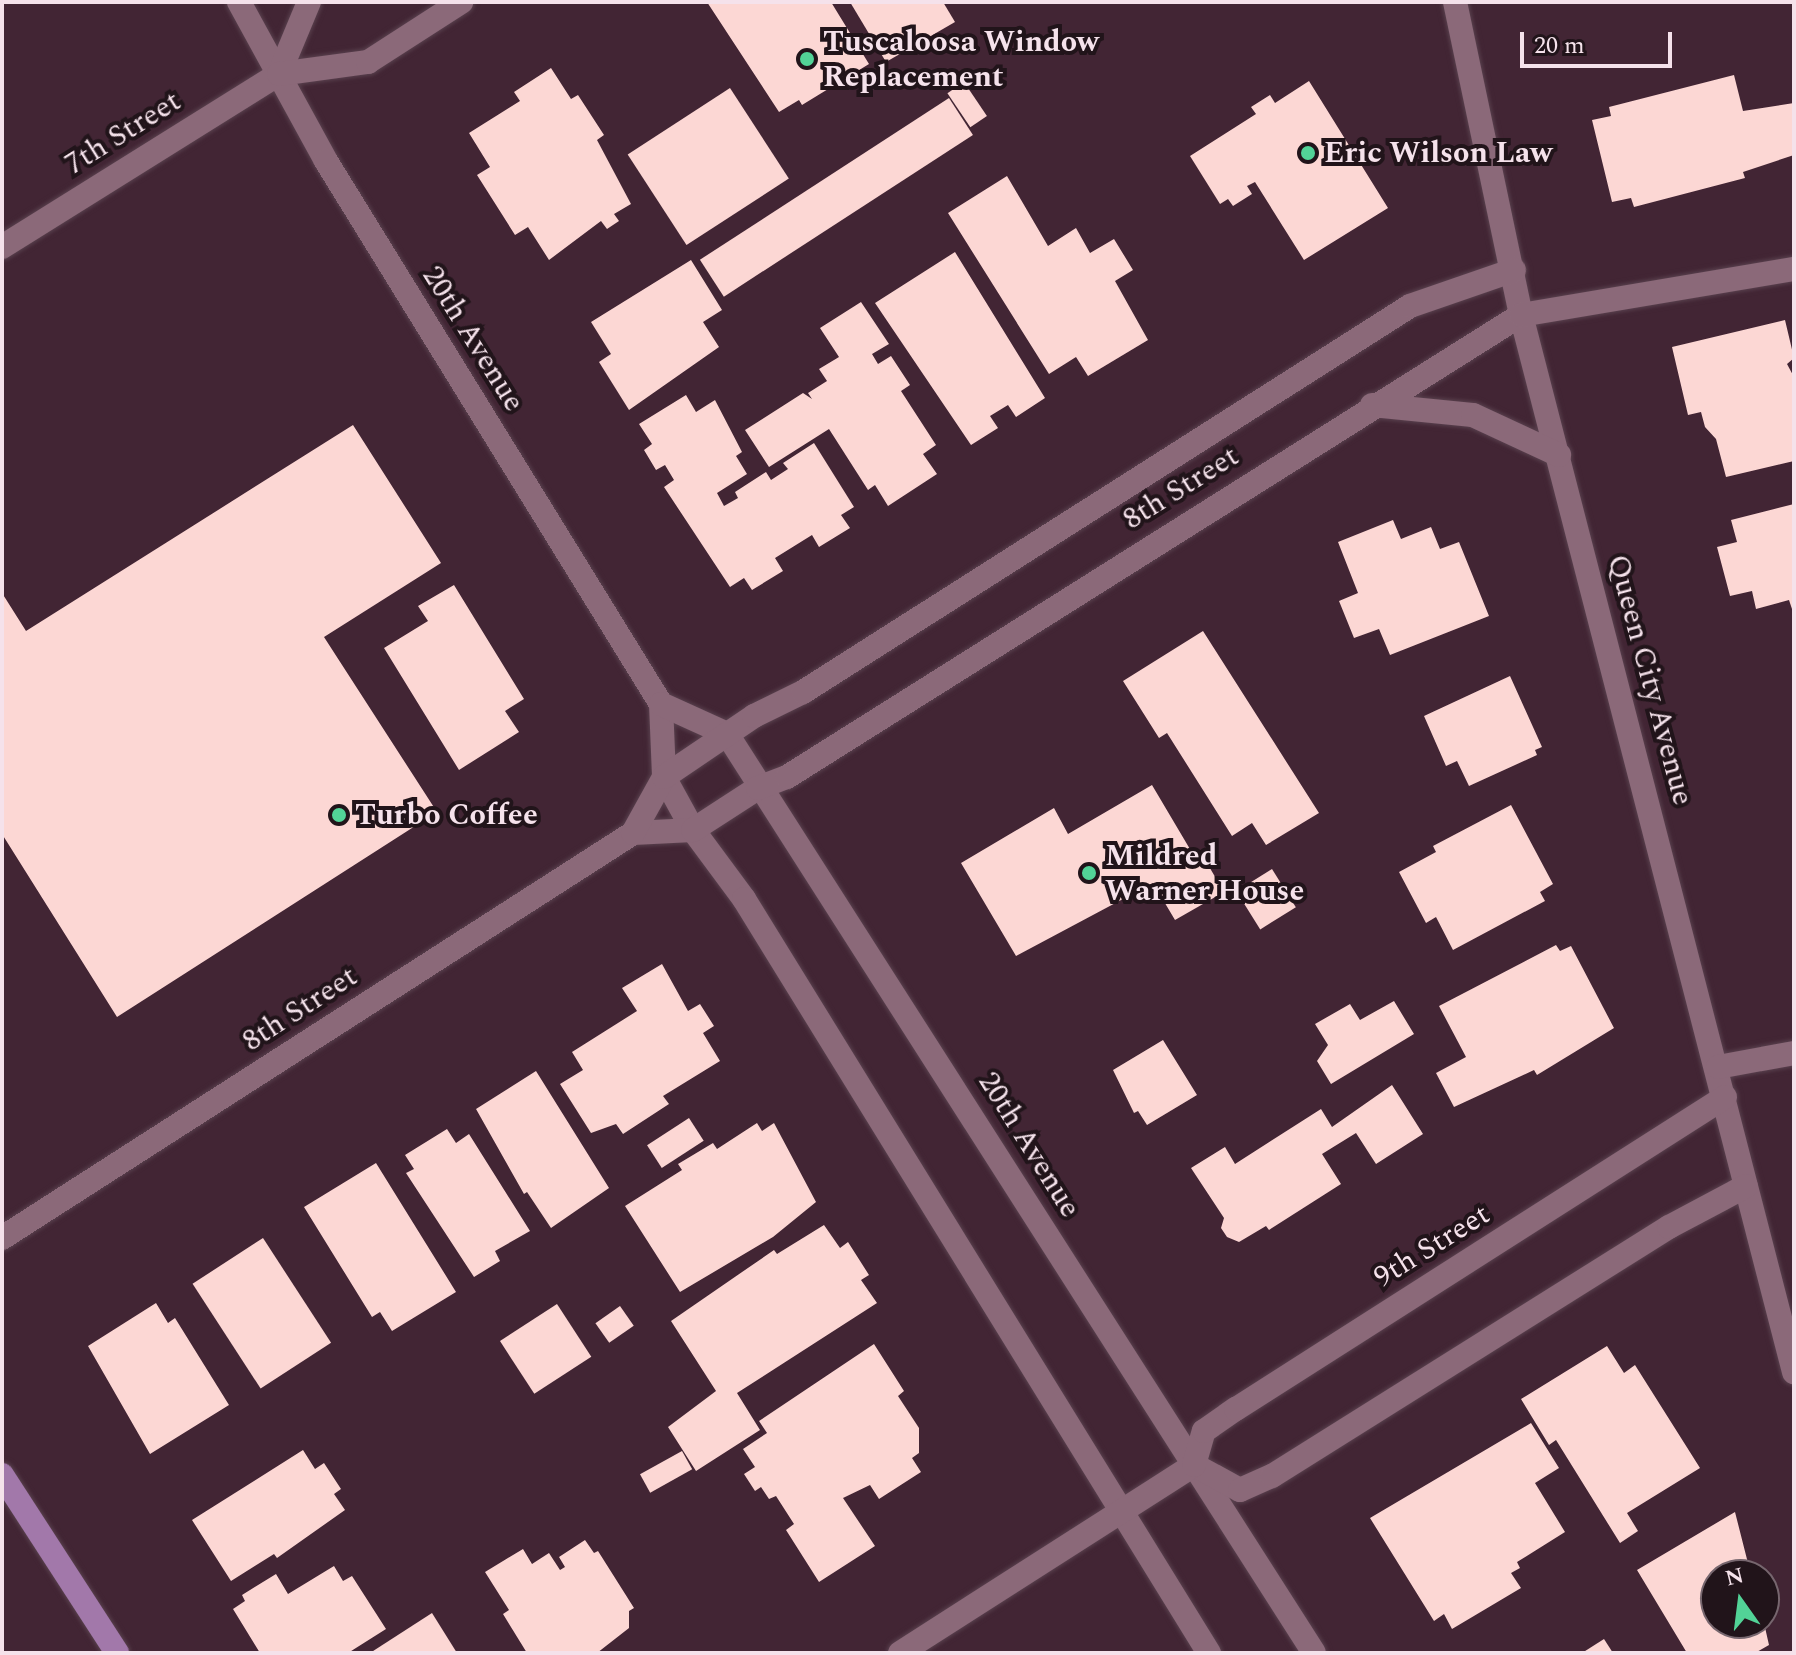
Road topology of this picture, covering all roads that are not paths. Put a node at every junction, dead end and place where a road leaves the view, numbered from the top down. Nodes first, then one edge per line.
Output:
1 (239, 2) edge
2 (309, 2) edge
3 (461, 2) edge
4 (1449, 4) edge
5 (279, 74) junction
6 (2, 247) edge
7 (1794, 269) edge
8 (1514, 270) junction
9 (1521, 315) junction
10 (1372, 405) junction
11 (1559, 455) junction
12 (661, 704) junction
13 (727, 734) junction
14 (664, 777) junction
15 (758, 788) junction
16 (693, 830) junction
17 (633, 833) junction
18 (1794, 1053) edge
19 (1718, 1067) junction
20 (1725, 1097) junction
21 (1746, 1186) junction
22 (2, 1238) edge
23 (1794, 1372) edge
24 (1194, 1465) junction
25 (2, 1475) edge
26 (1118, 1511) junction
27 (117, 1653) edge
28 (900, 1653) edge
29 (1209, 1653) edge
30 (1314, 1653) edge

1 - 5 street, 20th Avenue
2 - 5 street
3 - 5 street, 7th Street
4 - 8 street, Queen City Avenue
5 - 6 street, 7th Street
5 - 12 street, 20th Avenue
7 - 9 street, 8th Street
8 - 9 street, Queen City Avenue
8 - 13 street, 8th Street
9 - 10 street, 8th Street
9 - 11 street, Queen City Avenue
10 - 11 street
10 - 15 street, 8th Street
11 - 19 street, Queen City Avenue
12 - 13 street
12 - 14 street, 20th Avenue
13 - 14 street, 8th Street
13 - 15 street, 20th Avenue
14 - 16 street, 20th Avenue
14 - 17 street, 8th Street
15 - 16 street, 8th Street
15 - 24 street, 20th Avenue
16 - 17 street, 8th Street
16 - 26 street, 20th Avenue
17 - 22 street, 8th Street
18 - 19 street
19 - 20 street, Queen City Avenue
20 - 21 street, Queen City Avenue
20 - 24 street, 9th Street
21 - 23 street, Queen City Avenue
21 - 24 street
24 - 26 street
24 - 30 street, 20th Avenue
25 - 27 main road
26 - 28 street
26 - 29 street, 20th Avenue

